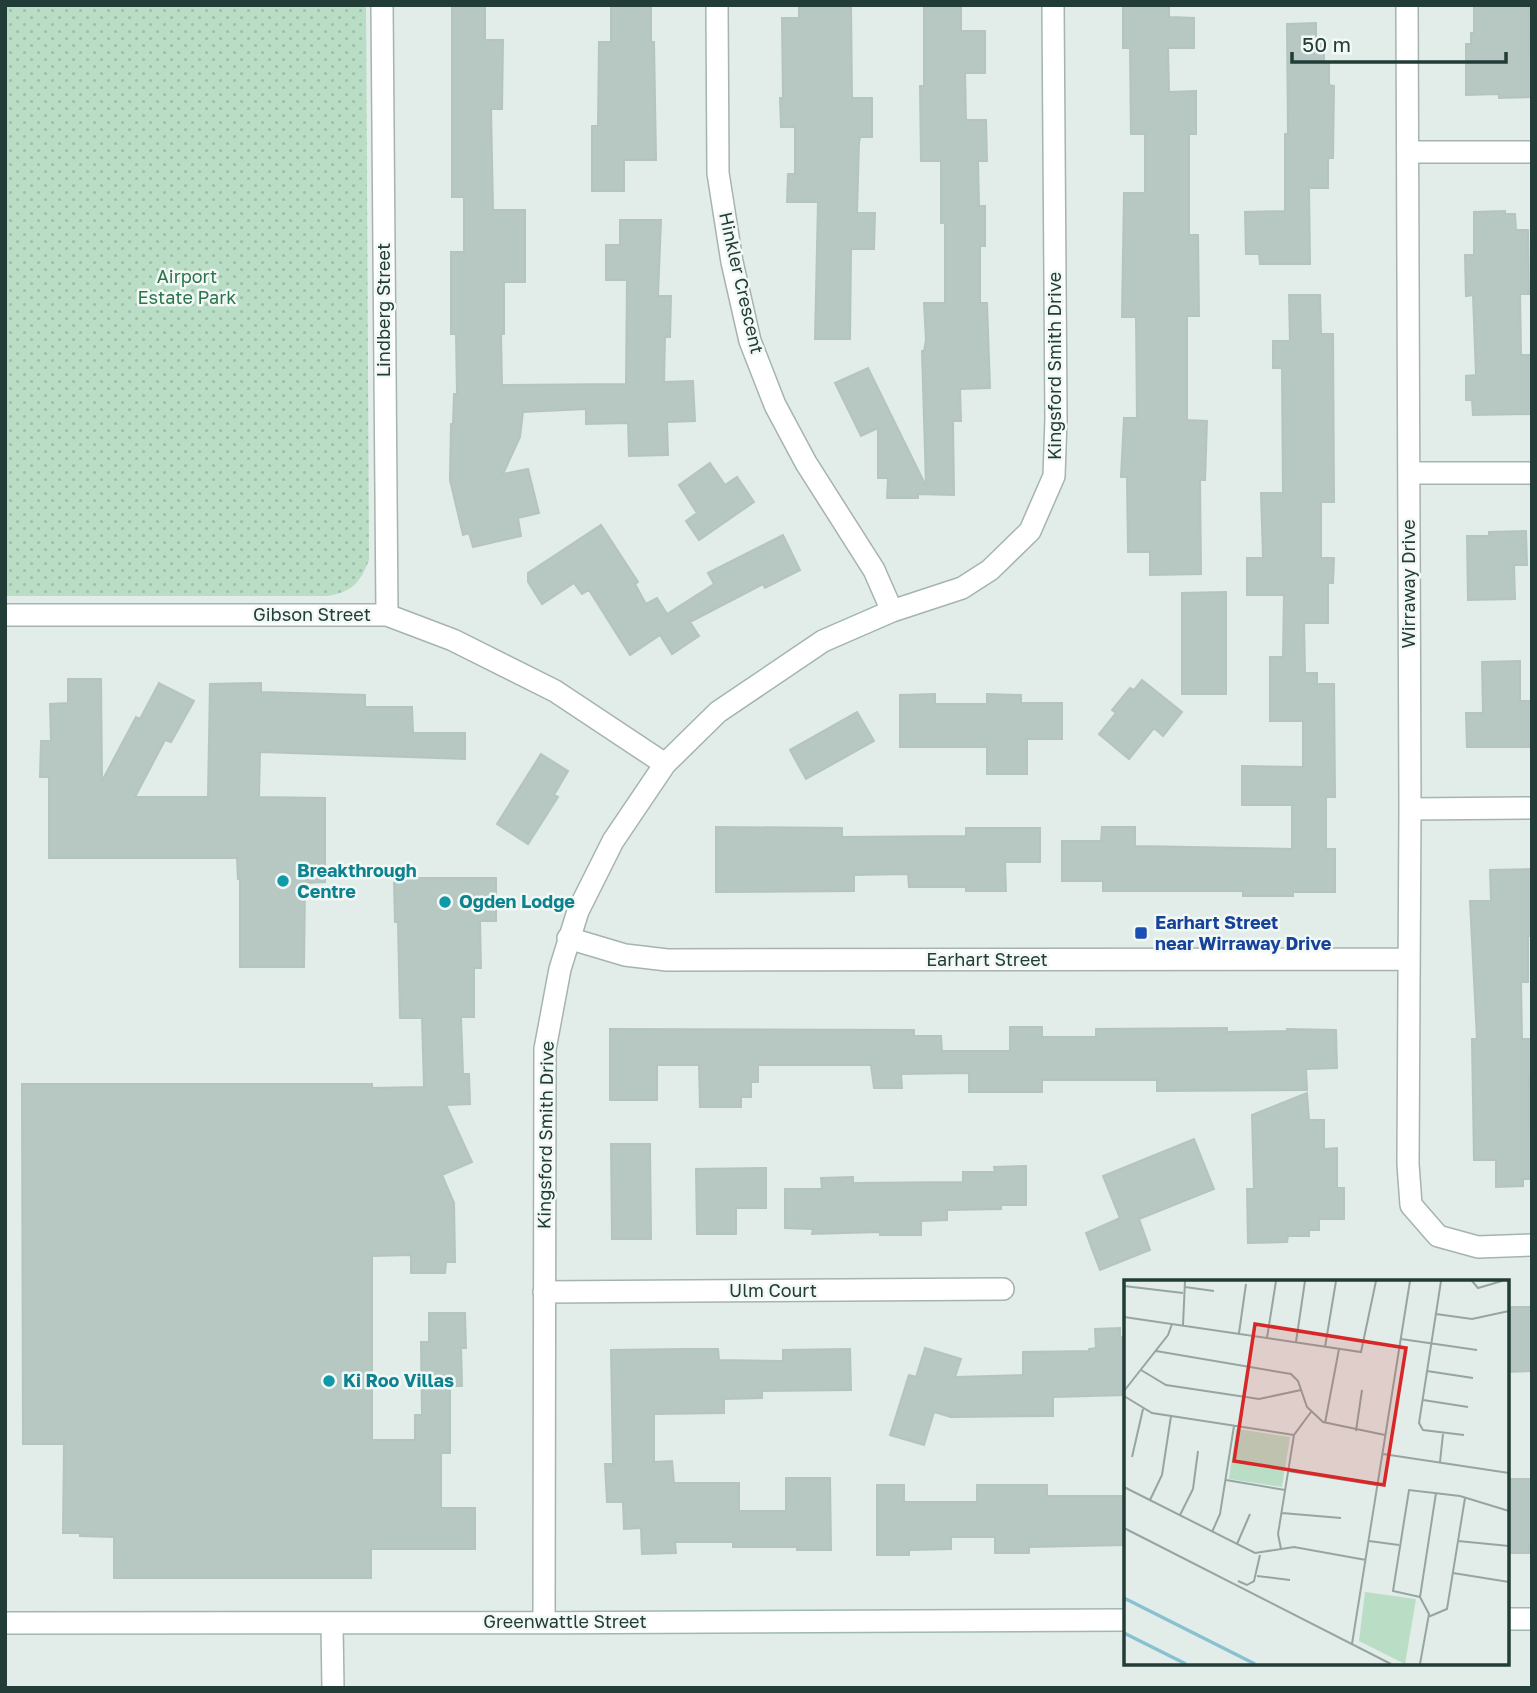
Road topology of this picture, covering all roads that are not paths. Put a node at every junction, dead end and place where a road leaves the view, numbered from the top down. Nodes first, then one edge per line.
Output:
1 (382, 5) edge
2 (717, 5) edge
3 (1053, 5) edge
4 (1407, 5) edge
5 (1408, 152) junction
6 (1532, 152) edge
7 (1409, 473) junction
8 (1532, 473) edge
9 (892, 611) junction
10 (5, 615) edge
11 (387, 615) junction
12 (665, 764) junction
13 (1532, 808) edge
14 (1410, 809) junction
15 (568, 938) junction
16 (1409, 959) junction
17 (1532, 1245) edge
18 (1003, 1289) dead end
19 (544, 1292) junction
20 (1509, 1619) edge
21 (1532, 1619) edge
22 (1124, 1620) edge
23 (544, 1622) junction
24 (5, 1623) edge
25 (332, 1625) junction
26 (333, 1688) edge

1 - 11 street, Lindberg Street
2 - 9 street, Hinkler Crescent
3 - 9 street, Kingsford Smith Drive
4 - 5 street, Wirraway Drive
5 - 6 street
5 - 7 street, Wirraway Drive
7 - 8 street
7 - 14 street, Wirraway Drive
9 - 12 street, Kingsford Smith Drive
10 - 11 street, Gibson Street
11 - 12 street, Gibson Street
12 - 15 street, Kingsford Smith Drive
13 - 14 street
14 - 16 street, Wirraway Drive
15 - 16 street, Earhart Street
15 - 19 street, Kingsford Smith Drive
16 - 17 street, Wirraway Drive
18 - 19 street, Ulm Court
19 - 23 street, Kingsford Smith Drive
20 - 21 street
22 - 23 street, Greenwattle Street
23 - 25 street, Greenwattle Street
24 - 25 street, Greenwattle Street
25 - 26 street

